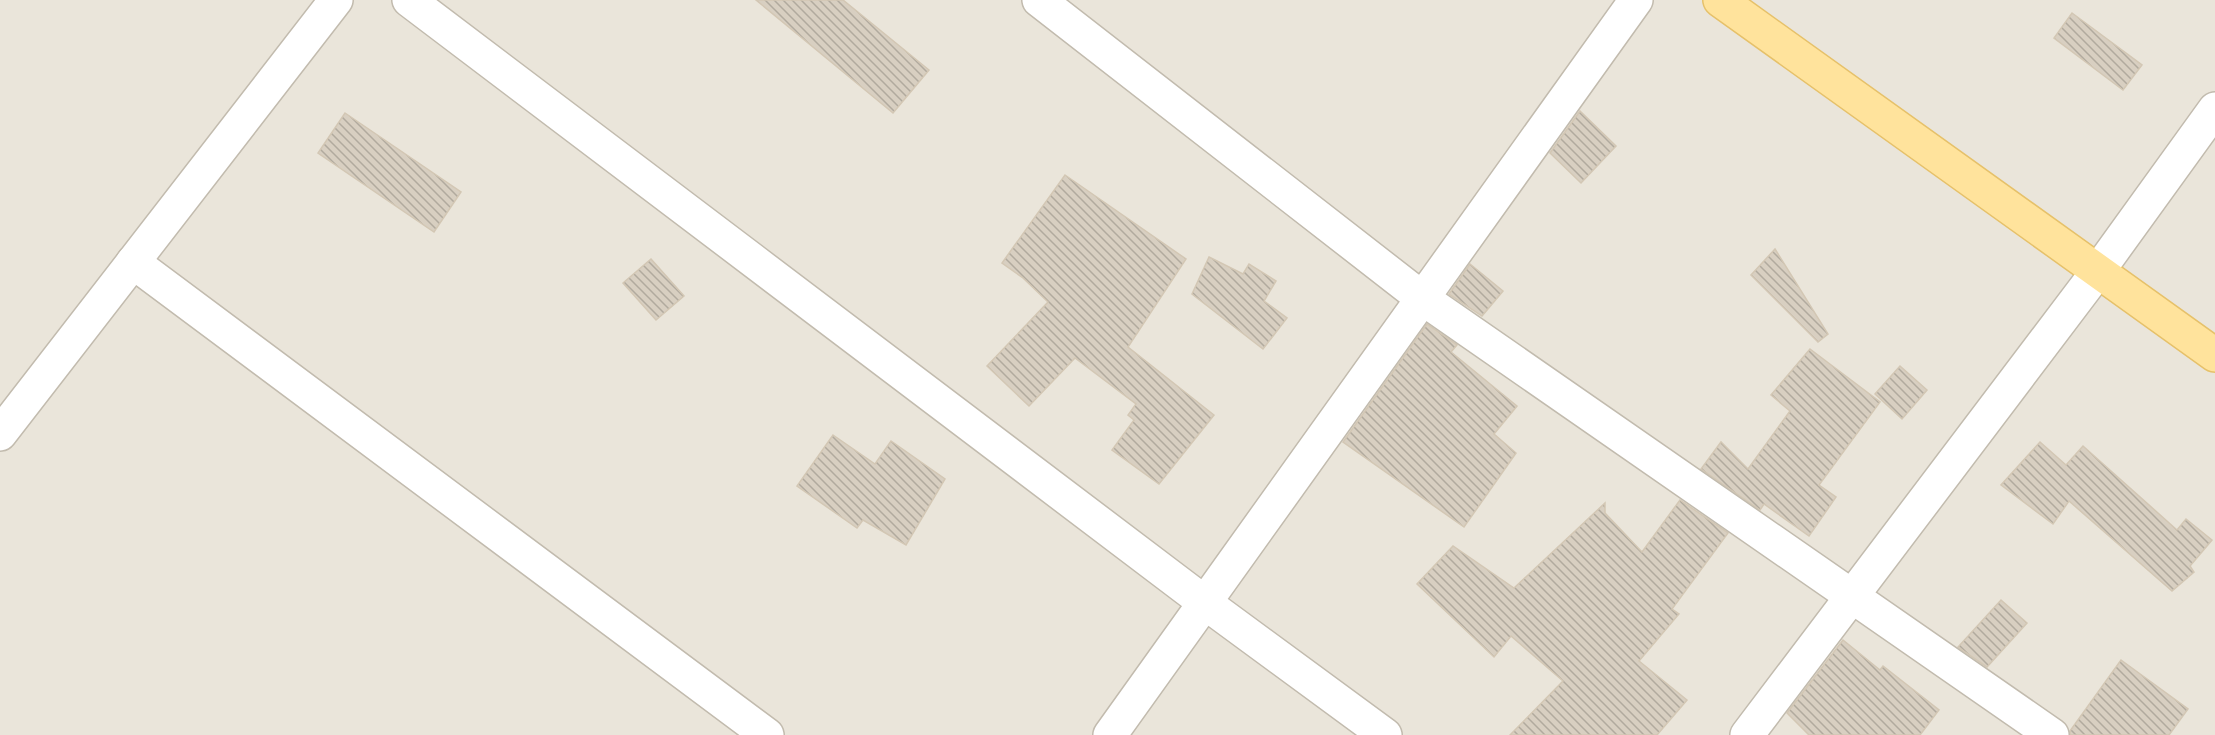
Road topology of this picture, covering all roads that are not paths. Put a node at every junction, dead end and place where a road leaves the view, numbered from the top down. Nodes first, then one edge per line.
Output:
1 (336, 0) edge
2 (409, 0) edge
3 (1038, 0) edge
4 (1636, 0) edge
5 (1720, 0) edge
6 (2215, 109) edge
7 (133, 262) junction
8 (2098, 271) junction
9 (1422, 298) junction
10 (2215, 355) edge
11 (0, 434) edge
12 (1852, 596) junction
13 (1204, 602) junction
14 (766, 735) edge
15 (1110, 735) edge
16 (1385, 735) edge
17 (1747, 735) edge
18 (2052, 735) edge

1 - 7 street
2 - 13 street
3 - 9 street
4 - 9 street
5 - 8 main road
6 - 8 street
7 - 11 street
7 - 14 street
8 - 10 main road
8 - 12 street
9 - 12 street
9 - 13 street
12 - 17 street
12 - 18 street
13 - 15 street
13 - 16 street

